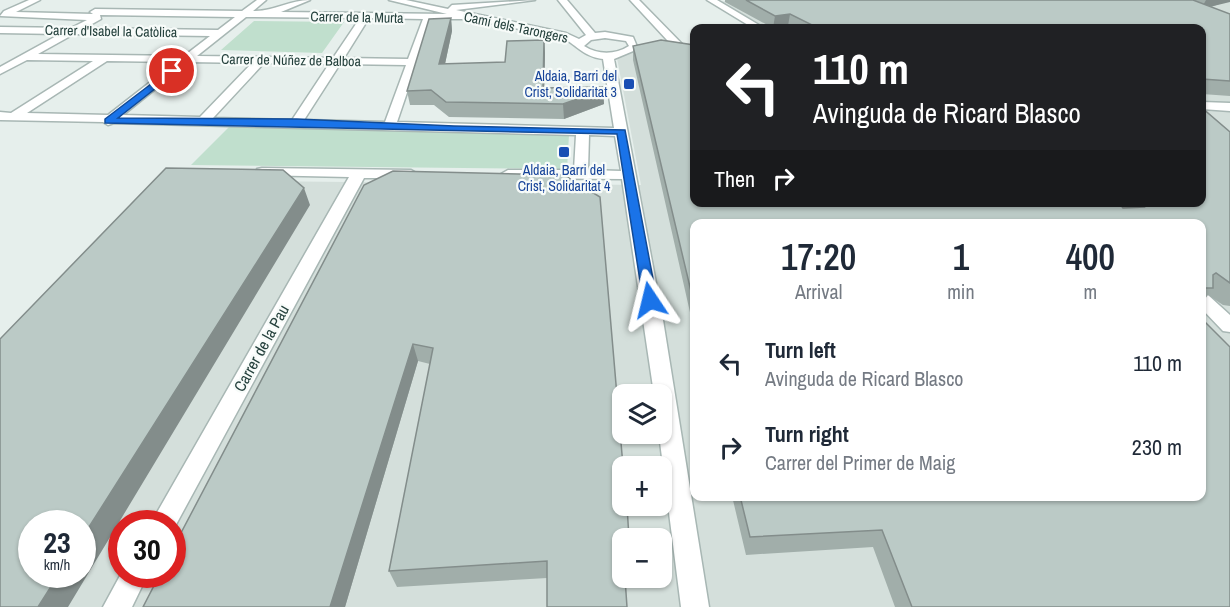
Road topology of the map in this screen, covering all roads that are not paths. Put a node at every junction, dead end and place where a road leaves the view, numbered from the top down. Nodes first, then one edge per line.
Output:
1 (36, 0) edge
2 (115, 0) edge
3 (262, 0) edge
4 (306, 0) edge
5 (393, 0) edge
6 (531, 0) edge
7 (562, 0) edge
8 (634, 0) edge
9 (711, 0) edge
10 (419, 2) edge
11 (438, 9) junction
12 (246, 13) junction
13 (91, 14) junction
14 (409, 14) junction
15 (2, 15) edge
16 (262, 15) junction
17 (365, 17) junction
18 (395, 17) junction
19 (468, 17) junction
20 (428, 18) junction
21 (752, 24) edge
22 (0, 30) edge
23 (74, 30) junction
24 (222, 33) junction
25 (584, 36) junction
26 (664, 49) edge
27 (689, 52) edge
28 (608, 56) junction
29 (26, 57) junction
30 (105, 58) junction
31 (189, 58) junction
32 (262, 59) junction
33 (337, 61) junction
34 (411, 62) junction
35 (0, 71) edge
36 (1206, 106) edge
37 (1230, 107) edge
38 (6, 116) edge
39 (108, 121) junction
40 (203, 121) junction
41 (297, 122) junction
42 (390, 126) junction
43 (583, 131) junction
44 (621, 132) junction
45 (245, 172) edge
46 (359, 173) junction
47 (429, 174) edge
48 (488, 174) edge
49 (581, 175) junction
50 (629, 175) junction
51 (1206, 303) edge
52 (1230, 326) edge
53 (172, 510) edge
54 (127, 588) edge
55 (117, 607) edge
56 (695, 607) edge

1 - 15 street
2 - 13 street
3 - 12 street
4 - 16 street
5 - 10 street, Camí dels Tarongers
6 - 11 street
7 - 25 street
8 - 27 street
9 - 21 street
10 - 11 street, Camí dels Tarongers
10 - 14 street
11 - 14 street
11 - 19 street, Camí dels Tarongers
12 - 13 street, Carrer de la Murta
12 - 16 street, Carrer de la Murta
12 - 24 street
13 - 15 street
13 - 23 street
14 - 18 street
16 - 17 street, Carrer de la Murta
17 - 18 street, Carrer de la Murta
17 - 33 street
18 - 20 street, Carrer de la Murta
19 - 20 street, Carrer de la Murta
19 - 25 street, Camí dels Tarongers
20 - 34 street
22 - 23 street, Carrer d'Isabel la Catòlica
23 - 24 street, Carrer d'Isabel la Catòlica
23 - 29 street
24 - 31 street
25 - 28 street
25 - 28 street
26 - 27 street
28 - 44 street
29 - 30 street, Carrer de Núñez de Balboa
29 - 35 street
30 - 31 street, Carrer de Núñez de Balboa
30 - 38 street
31 - 32 street, Carrer de Núñez de Balboa
31 - 39 street
32 - 33 street, Carrer de Núñez de Balboa
32 - 40 street
33 - 34 street, Carrer de Núñez de Balboa
33 - 41 street
34 - 42 street
36 - 37 street
38 - 39 street
39 - 40 street
40 - 41 street
41 - 42 street
42 - 43 street
43 - 44 street
43 - 49 street
44 - 50 street
45 - 46 street
46 - 47 street
46 - 53 street, Carrer de la Pau
48 - 49 street
49 - 50 street
50 - 56 street
51 - 52 street
54 - 55 street

